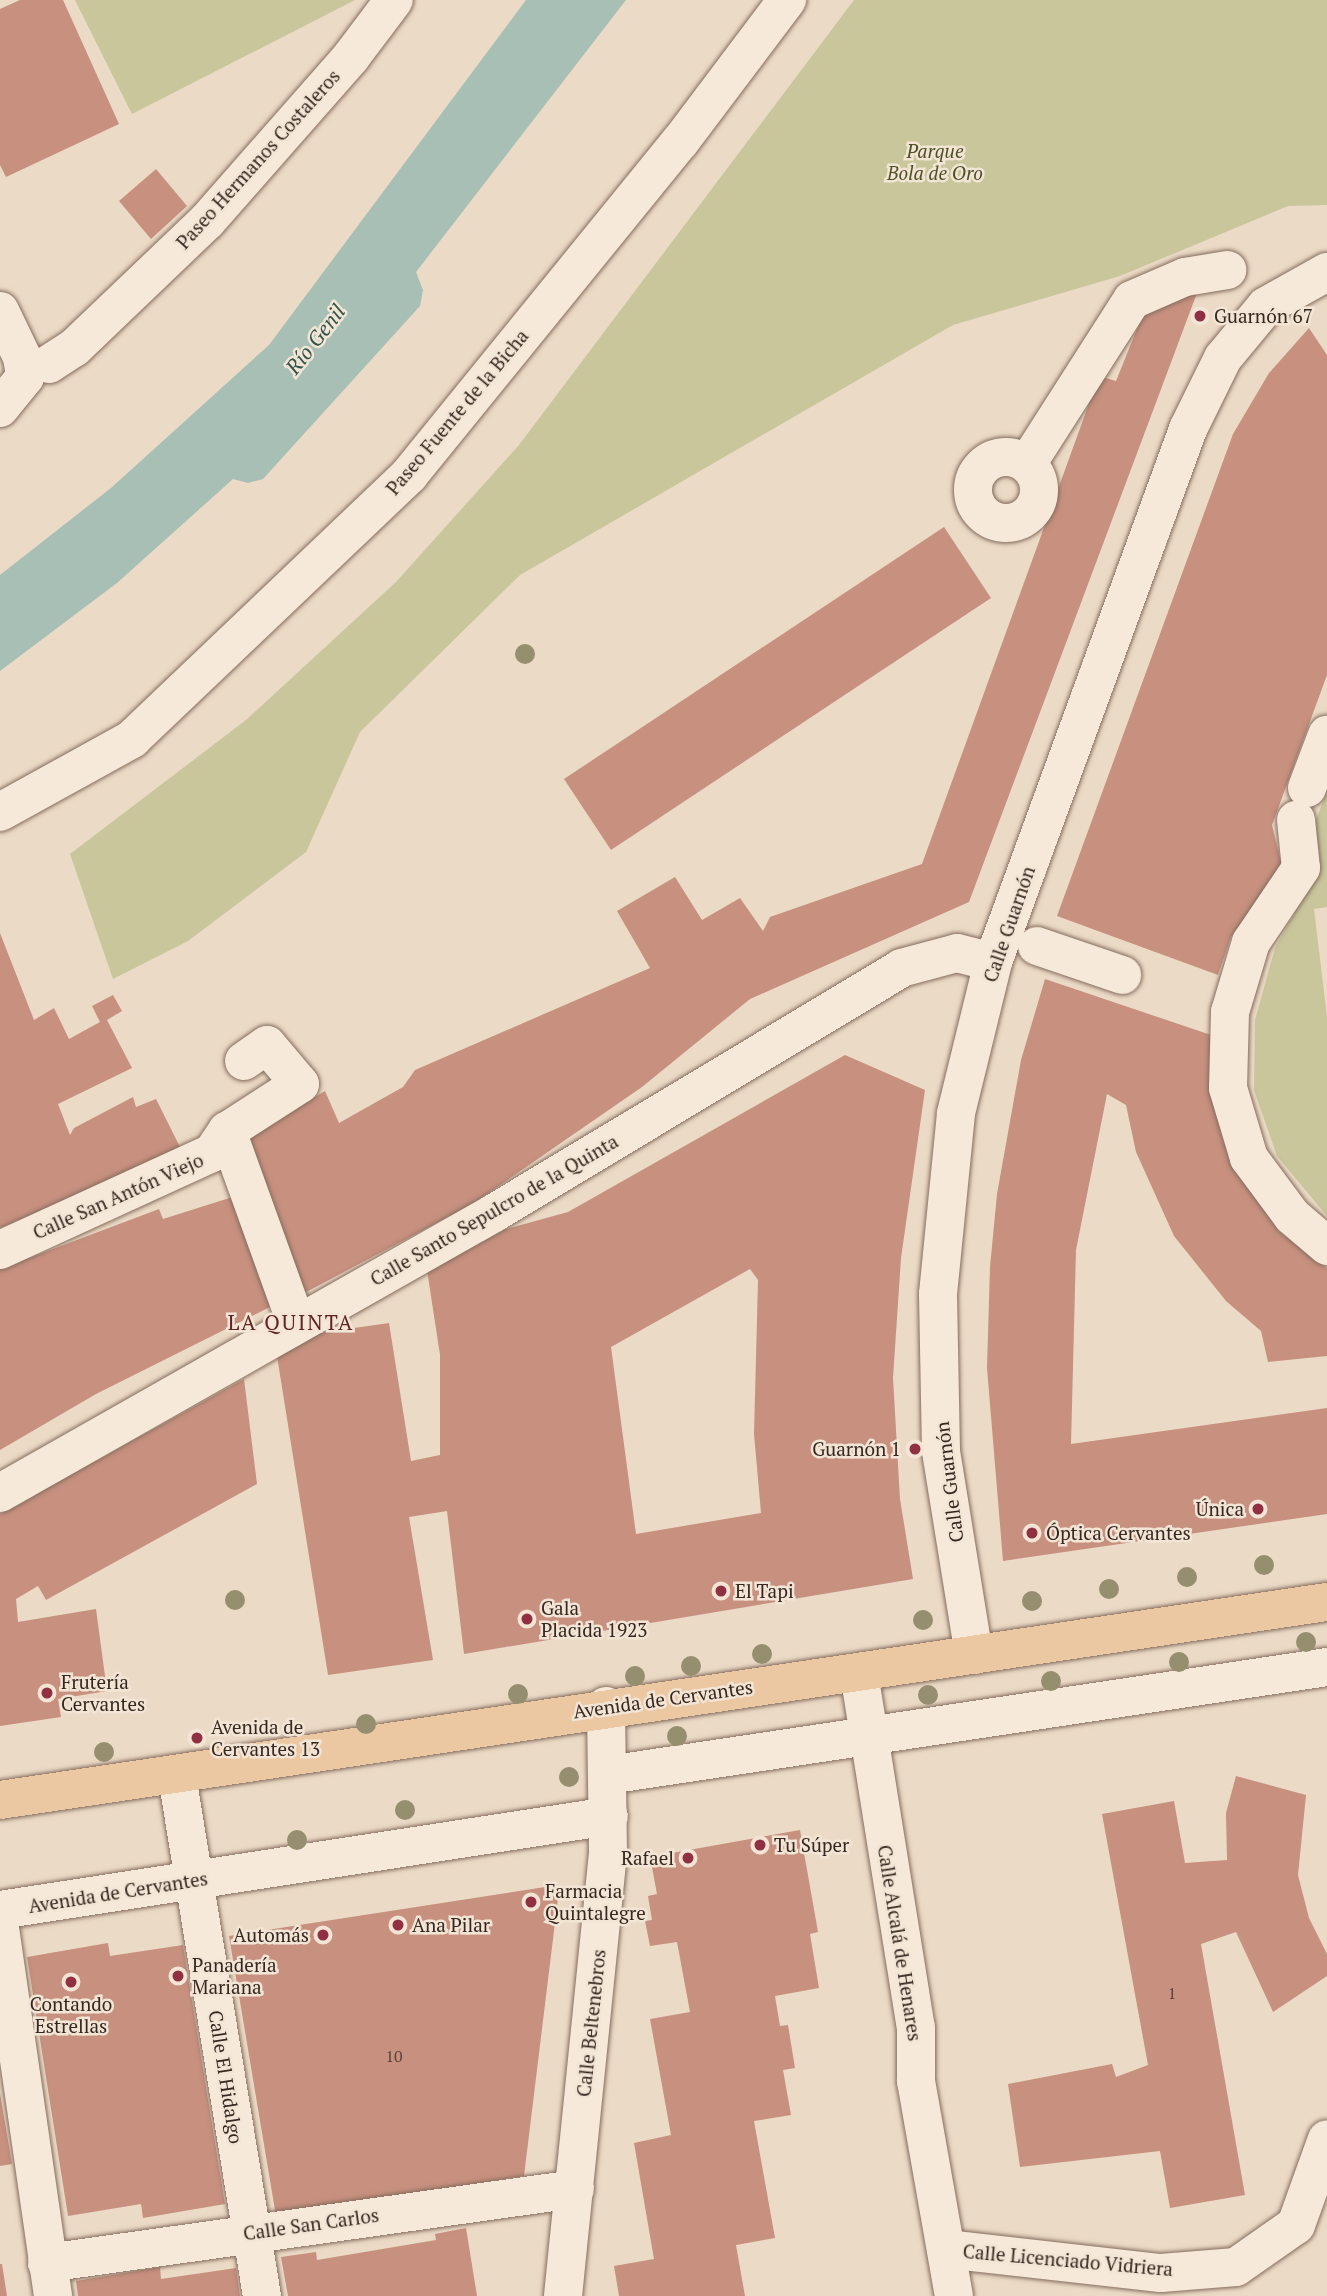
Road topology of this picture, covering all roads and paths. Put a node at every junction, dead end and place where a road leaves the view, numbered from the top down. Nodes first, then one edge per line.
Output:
1 (394, 0) edge
2 (788, 0) edge
3 (1227, 271) dead end
4 (1327, 272) edge
5 (0, 311) edge
6 (37, 370) junction
7 (0, 408) edge
8 (1027, 464) dead end
9 (1327, 735) edge
10 (0, 812) edge
11 (1037, 946) dead end
12 (993, 962) junction
13 (1122, 975) dead end
14 (244, 1061) dead end
15 (227, 1131) junction
16 (1327, 1245) edge
17 (0, 1250) edge
18 (290, 1306) dead end
19 (0, 1493) edge
20 (1327, 1602) edge
21 (974, 1655) junction
22 (1327, 1667) edge
23 (859, 1673) junction
24 (606, 1706) junction
25 (866, 1736) junction
26 (608, 1775) junction
27 (177, 1776) junction
28 (0, 1800) edge
29 (609, 1816) junction
30 (194, 1880) junction
31 (0, 1910) edge
32 (0, 1928) edge
33 (1327, 2139) edge
34 (575, 2189) junction
35 (251, 2232) junction
36 (946, 2249) junction
37 (50, 2280) edge
38 (262, 2296) edge
39 (562, 2296) edge
40 (954, 2296) edge

1 - 6 street, Paseo Hermanos Costaleros
2 - 10 street, Paseo Fuente de la Bicha
3 - 8 street
4 - 12 street, Calle Guarnón
5 - 6 street
6 - 7 street, Paseo Hermanos Costaleros
9 - 16 street
11 - 13 street
12 - 19 street, Calle Santo Sepulcro de la Quinta
12 - 21 street, Calle Guarnón
14 - 15 street, Calle San Antón Viejo
15 - 17 street, Calle San Antón Viejo
15 - 18 street
20 - 21 main road, Avenida de Cervantes
21 - 23 main road, Avenida de Cervantes
22 - 25 street
23 - 24 main road, Avenida de Cervantes
23 - 25 street, Calle Alcalá de Henares
24 - 26 street, Calle Beltenebros
24 - 27 main road, Avenida de Cervantes
25 - 26 street
25 - 36 street, Calle Alcalá de Henares
26 - 29 street, Calle Beltenebros
27 - 28 main road, Avenida de Cervantes
27 - 30 street, Calle El Hidalgo
29 - 30 street, Avenida de Cervantes
29 - 34 street, Calle Beltenebros
30 - 31 street, Avenida de Cervantes
30 - 35 street, Calle El Hidalgo
32 - 37 street
33 - 36 street, Calle Licenciado Vidriera
34 - 35 street, Calle San Carlos
34 - 39 street, Calle Beltenebros
35 - 37 street, Calle San Carlos
35 - 38 street, Calle El Hidalgo
36 - 40 street, Calle Alcalá de Henares

